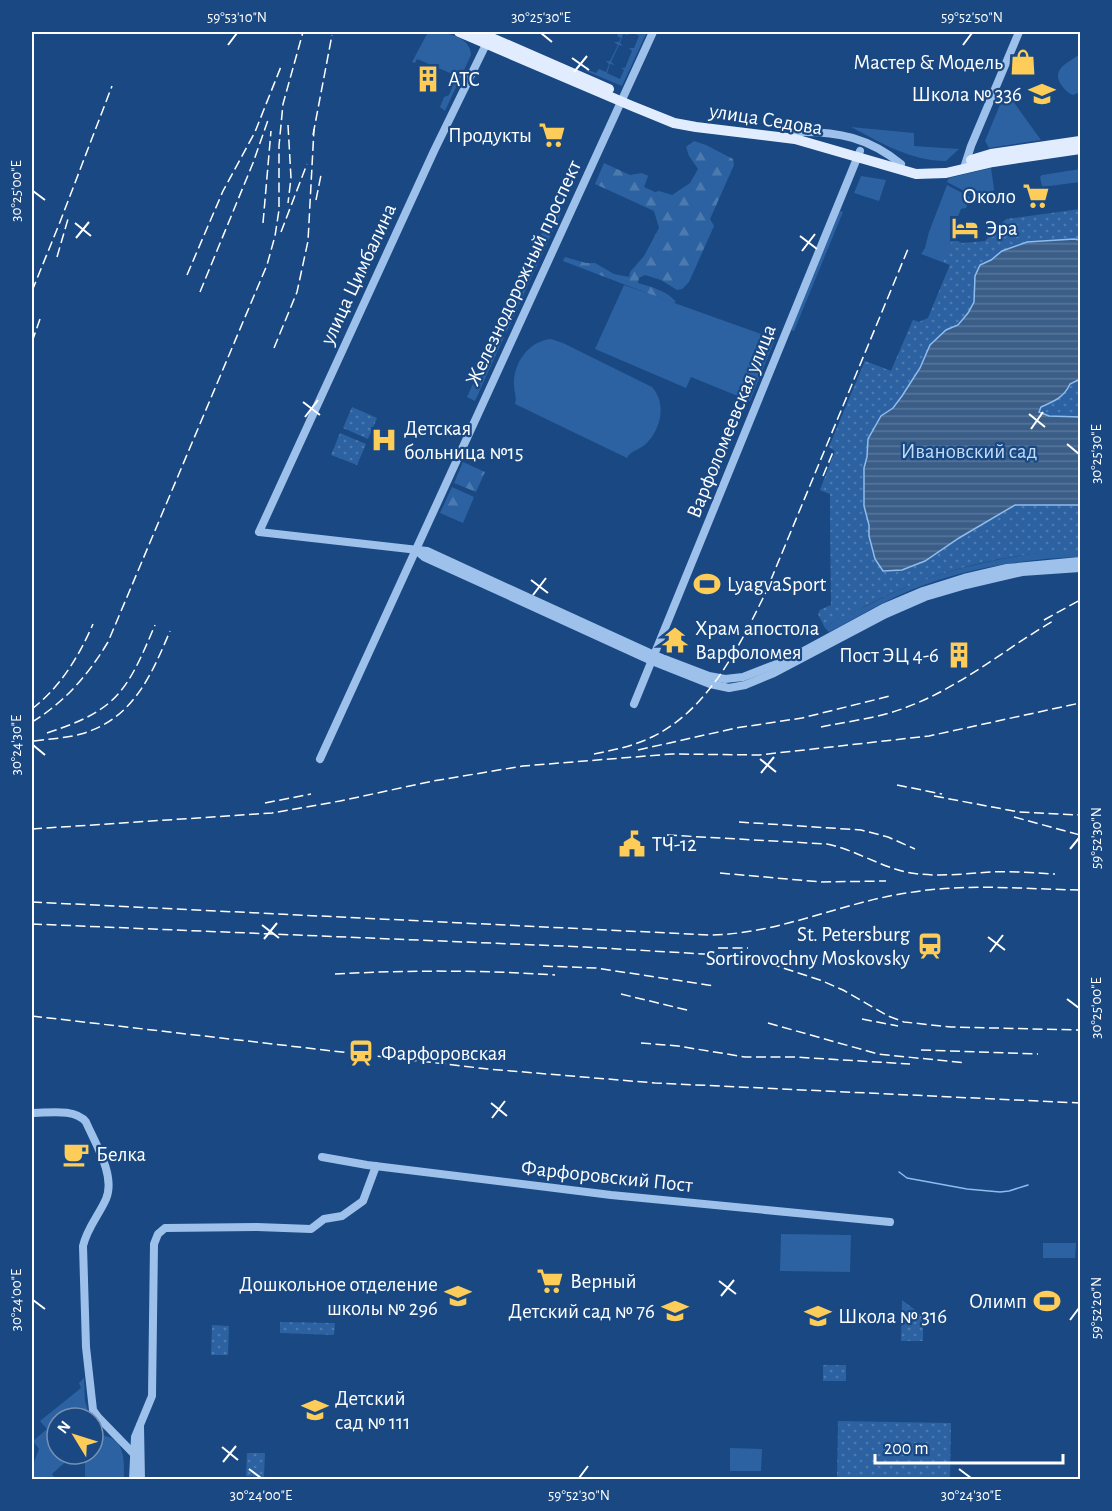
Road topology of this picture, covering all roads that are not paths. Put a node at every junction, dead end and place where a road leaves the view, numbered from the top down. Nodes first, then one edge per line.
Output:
1 (459, 32) edge
2 (478, 32) edge
3 (653, 32) edge
4 (1019, 32) edge
5 (489, 37) edge
6 (622, 98) junction
7 (797, 132) junction
8 (1080, 141) edge
9 (1080, 149) edge
10 (859, 154) junction
11 (901, 164) junction
12 (965, 165) junction
13 (416, 549) junction
14 (1080, 561) edge
15 (1080, 568) edge
16 (653, 658) junction
17 (634, 704) dead end
18 (320, 759) dead end
19 (32, 1113) edge
20 (322, 1157) dead end
21 (376, 1166) junction
22 (890, 1222) dead end
23 (138, 1428) junction
24 (117, 1436) junction
25 (133, 1453) junction
26 (133, 1479) edge
27 (141, 1479) edge

1 - 5 main road, улица Седова
2 - 5 main road, улица Седова
3 - 6 street, Железнодорожный проспект
4 - 12 street
5 - 6 main road, улица Седова
5 - 13 street, улица Цимбалина
6 - 7 main road, улица Седова
6 - 10 main road, улица Седова
6 - 13 street, Железнодорожный проспект
7 - 10 main road, улица Седова
7 - 11 street
8 - 12 main road, улица Седова
9 - 12 main road, улица Седова
10 - 11 main road, улица Седова
10 - 12 main road, улица Седова
10 - 16 street, Варфоломеевская улица
11 - 12 main road, улица Седова
13 - 16 street
13 - 18 street, Железнодорожный проспект
14 - 16 street
15 - 16 street
16 - 17 street, Варфоломеевская улица
19 - 24 street
20 - 21 street, Фарфоровский Пост
21 - 22 street, Фарфоровский Пост
21 - 23 street
23 - 24 street
23 - 25 street
23 - 27 street
24 - 25 street
25 - 26 street

